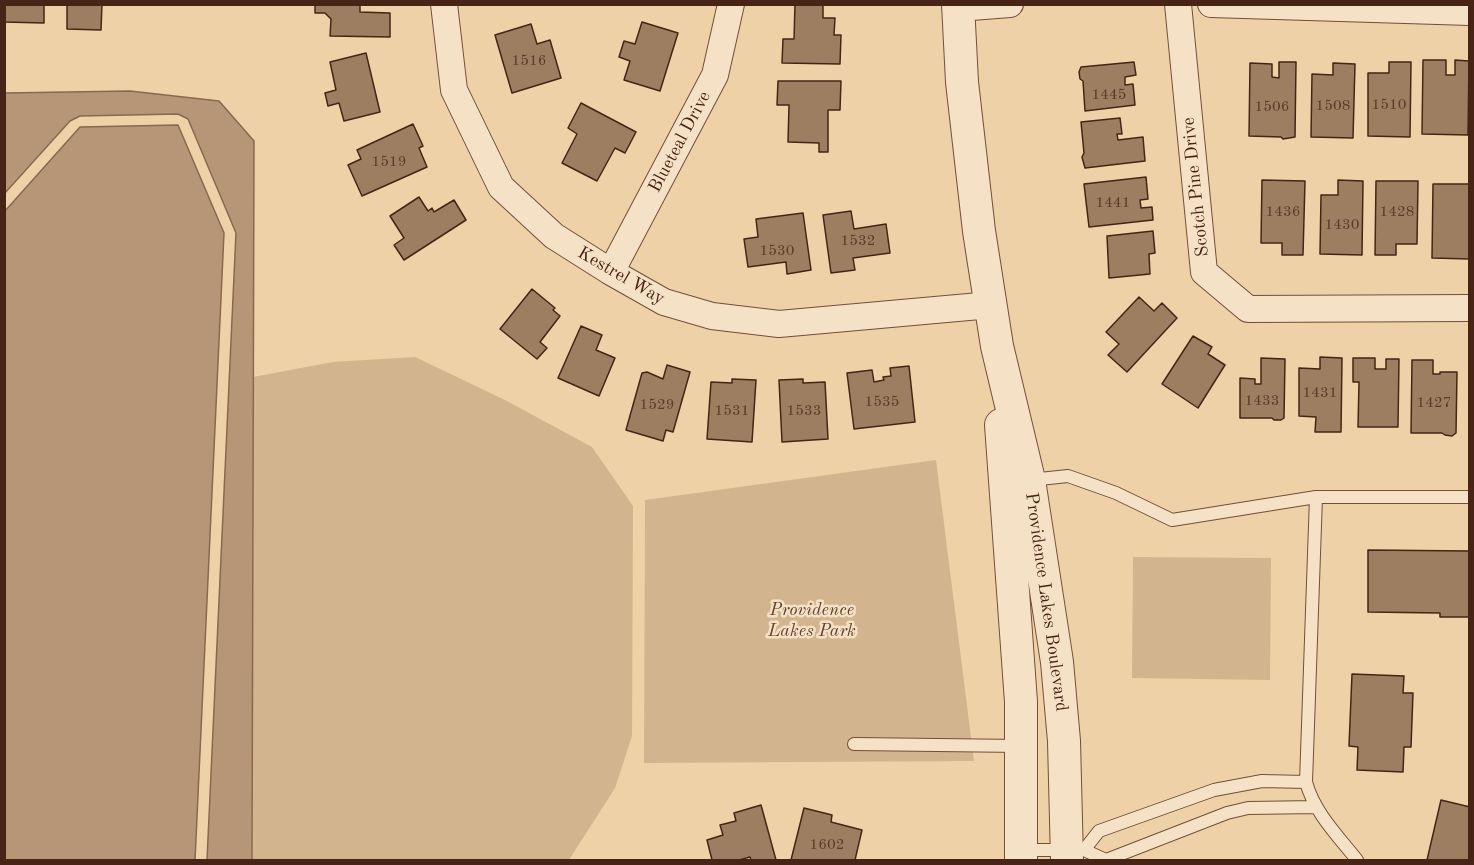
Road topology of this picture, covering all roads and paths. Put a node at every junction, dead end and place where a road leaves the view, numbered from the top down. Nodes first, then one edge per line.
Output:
1 (444, 4) edge
2 (731, 4) edge
3 (1010, 4) edge
4 (1178, 4) edge
5 (1211, 4) edge
6 (958, 6) edge
7 (1470, 12) edge
8 (611, 272) junction
9 (991, 305) junction
10 (1470, 308) edge
11 (997, 346) junction
12 (1029, 480) junction
13 (1316, 497) junction
14 (1470, 497) edge
15 (854, 744) dead end
16 (1022, 746) junction
17 (1306, 782) junction
18 (1316, 807) junction
19 (1073, 854) edge
20 (1021, 855) edge
21 (1357, 861) edge

1 - 8 street, Kestrel Way
2 - 8 street, Blueteal Drive
3 - 6 street
4 - 10 street, Scotch Pine Drive
5 - 7 street
6 - 9 street, Providence Lakes Boulevard
8 - 9 street, Kestrel Way
9 - 11 street, Providence Lakes Boulevard
11 - 12 street, Providence Lakes Boulevard
11 - 16 street, Providence Lakes Boulevard
12 - 13 lane
12 - 19 street, Providence Lakes Boulevard
13 - 14 lane
13 - 17 lane
15 - 16 lane
16 - 20 street, Providence Lakes Boulevard
17 - 18 lane
17 - 19 lane
18 - 19 lane
18 - 21 lane
19 - 20 lane

